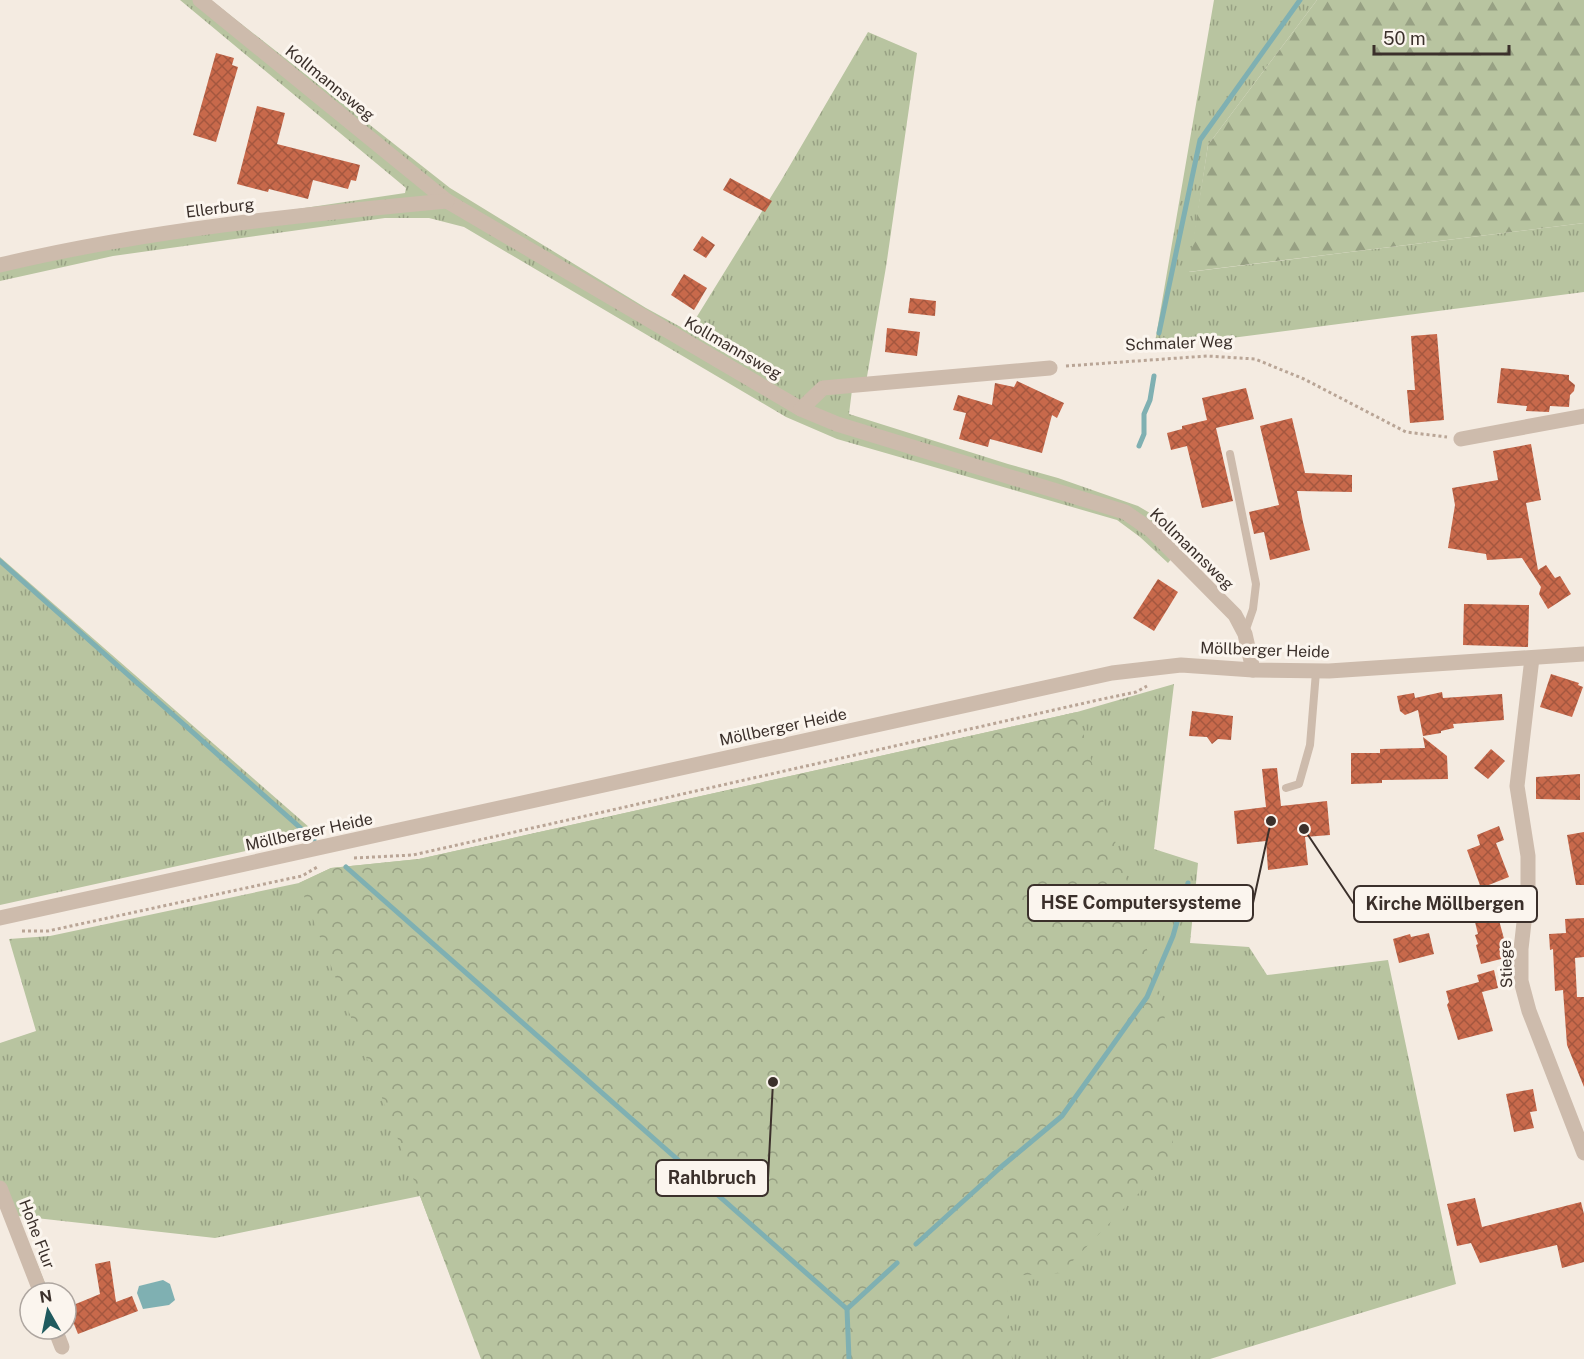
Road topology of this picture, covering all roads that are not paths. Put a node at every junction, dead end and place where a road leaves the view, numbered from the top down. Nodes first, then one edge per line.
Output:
1 (200, 0) edge
2 (447, 201) junction
3 (0, 265) edge
4 (1050, 368) road end
5 (801, 409) junction
6 (1584, 416) edge
7 (1461, 439) road end
8 (1230, 454) dead end
9 (1245, 634) junction
10 (1584, 654) edge
11 (1532, 658) junction
12 (1253, 670) junction
13 (1316, 672) junction
14 (1286, 788) dead end
15 (0, 918) edge
16 (1584, 1153) edge
17 (0, 1188) edge
18 (36, 1281) edge
19 (60, 1341) edge
20 (62, 1347) dead end

1 - 2 street, Kollmannsweg
2 - 3 street, Ellerburg
2 - 5 street, Kollmannsweg
4 - 5 street
5 - 9 street, Kollmannsweg
6 - 7 street
8 - 9 lane
9 - 12 street, Kollmannsweg
10 - 11 street, Möllberger Heide
11 - 13 street, Möllberger Heide
11 - 16 street, Stiege
12 - 13 street, Möllberger Heide
12 - 15 street, Möllberger Heide
13 - 14 lane
17 - 18 street, Hohe Flur
19 - 20 street

